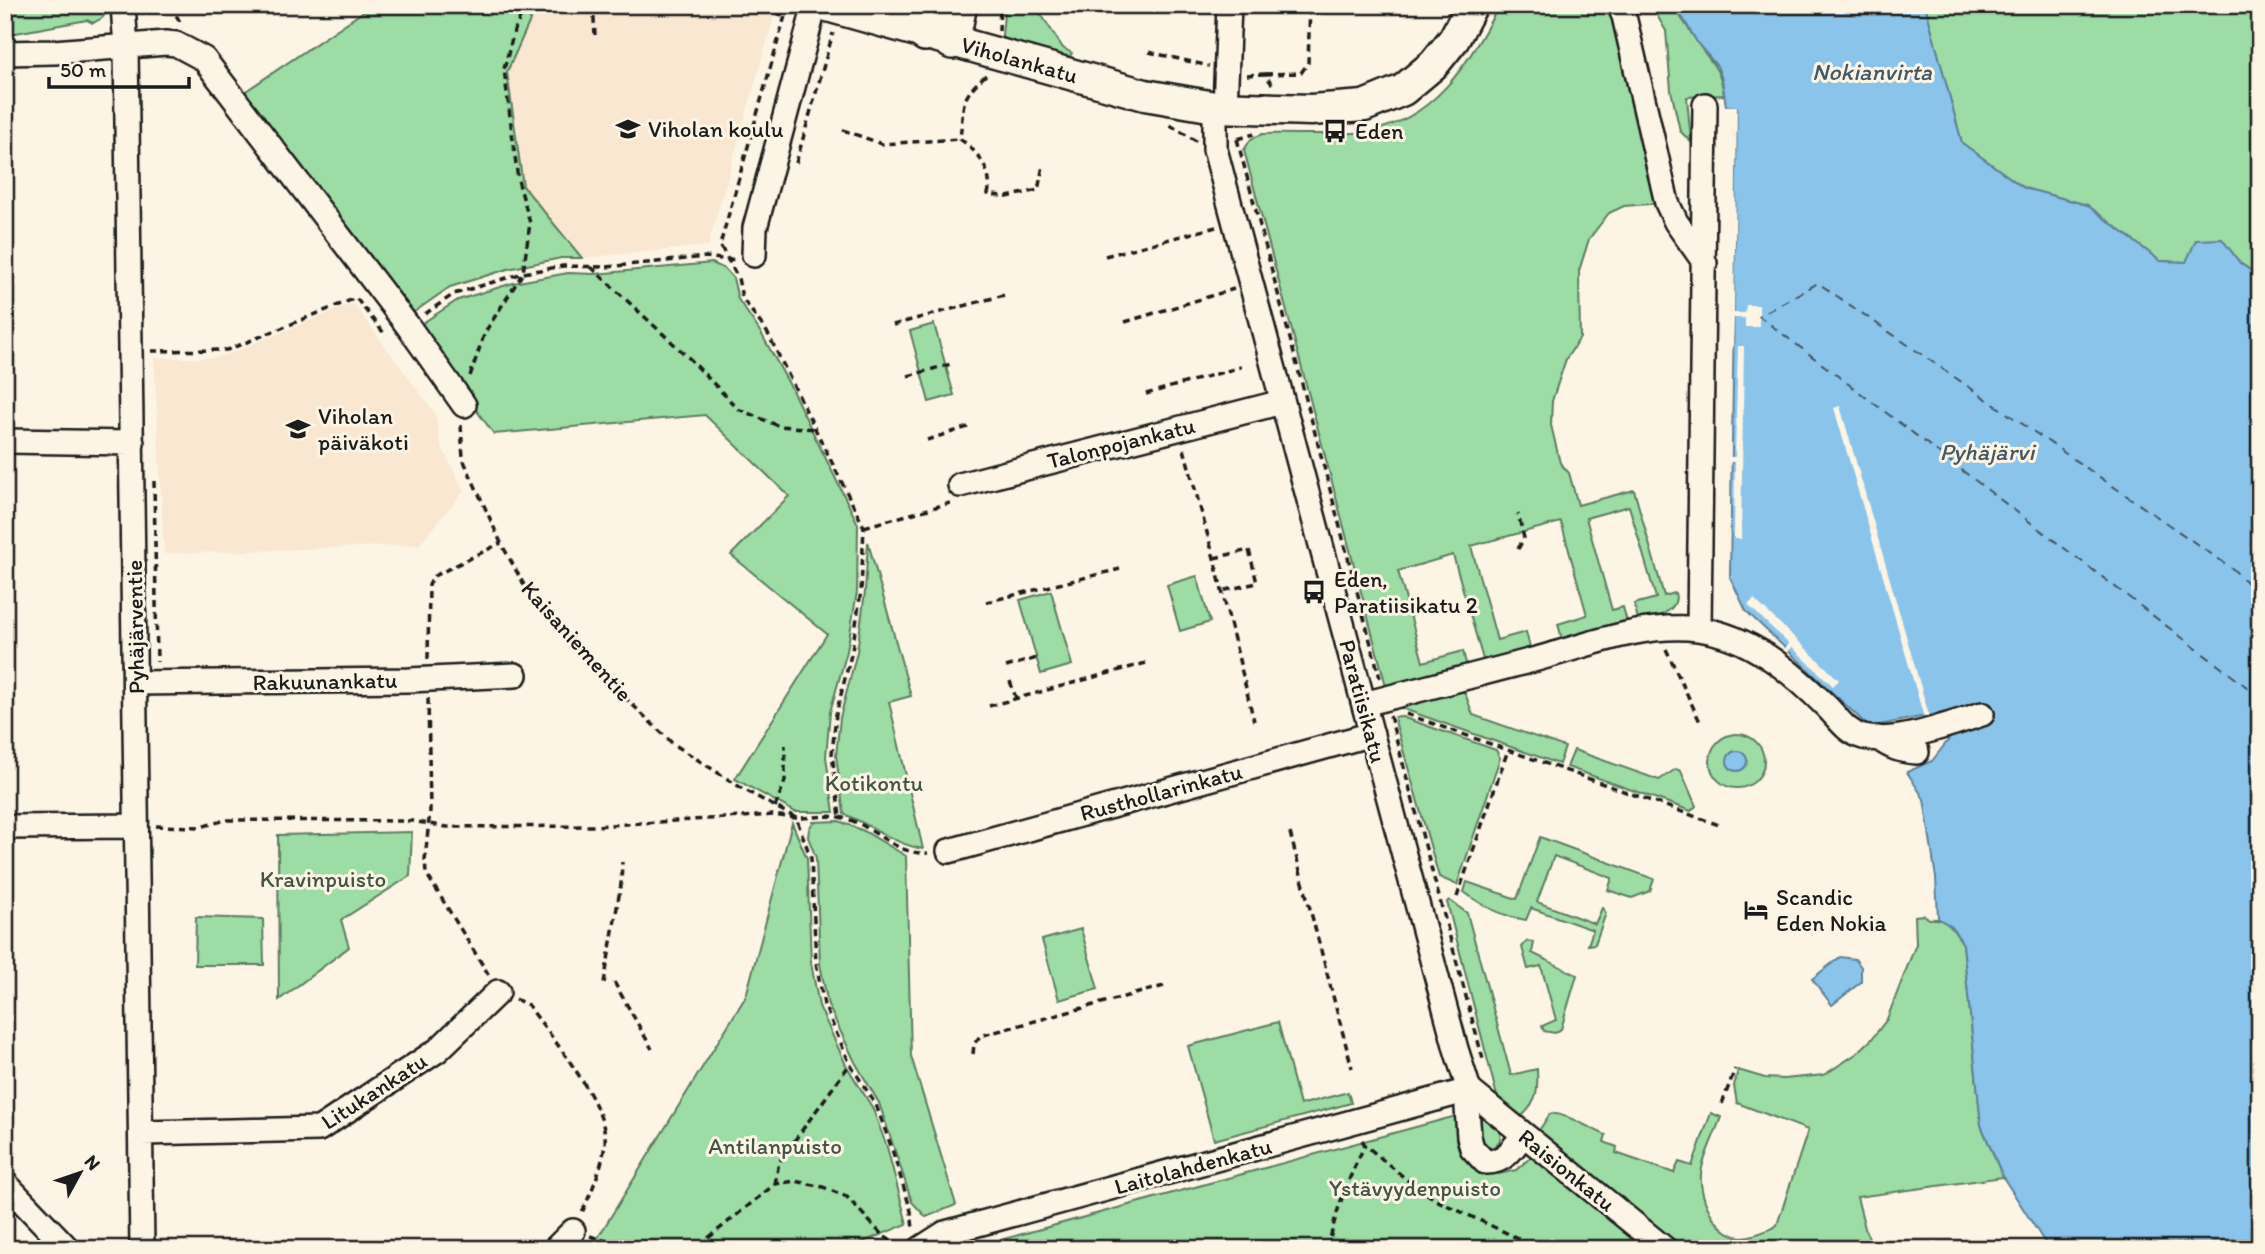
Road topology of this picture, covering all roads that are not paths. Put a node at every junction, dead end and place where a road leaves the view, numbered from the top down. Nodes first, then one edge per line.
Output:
1 (123, 5) edge
2 (814, 5) edge
3 (824, 5) edge
4 (960, 5) edge
5 (1229, 5) edge
6 (1472, 5) edge
7 (1619, 5) edge
8 (937, 27) edge
9 (126, 48) junction
10 (5, 53) edge
11 (1705, 105) dead end
12 (1220, 108) junction
13 (754, 255) dead end
14 (1705, 263) junction
15 (1282, 402) junction
16 (464, 405) road end
17 (5, 441) edge
18 (132, 443) junction
19 (958, 493) road end
20 (1699, 629) junction
21 (515, 675) dead end
22 (136, 683) junction
23 (1379, 703) junction
24 (1982, 714) dead end
25 (1372, 734) junction
26 (1878, 738) junction
27 (1917, 752) dead end
28 (136, 826) junction
29 (5, 827) edge
30 (949, 850) road end
31 (498, 992) road end
32 (1469, 1090) junction
33 (142, 1133) junction
34 (1523, 1135) junction
35 (5, 1183) edge
36 (573, 1231) road end
37 (910, 1246) edge
38 (68, 1249) edge
39 (142, 1249) edge
40 (555, 1249) edge
41 (1665, 1249) edge

1 - 9 street, Pyhäjärventie
2 - 13 street
3 - 8 main road, Viholankatu
4 - 8 highway
5 - 12 street, Paratiisikatu
6 - 12 main road, Viholankatu
7 - 14 street
8 - 12 main road, Viholankatu
9 - 10 street
9 - 16 street
9 - 18 street, Pyhäjärventie
11 - 14 street
12 - 15 street, Paratiisikatu
14 - 20 street
15 - 19 street, Talonpojankatu
15 - 23 street, Paratiisikatu
17 - 18 street
18 - 22 street, Pyhäjärventie
20 - 23 street
20 - 26 street
21 - 22 street, Rakuunankatu
22 - 28 street, Pyhäjärventie
23 - 25 street, Paratiisikatu
24 - 26 street
25 - 30 street, Rusthollarinkatu
25 - 32 street, Paratiisikatu
26 - 27 street
28 - 29 street
28 - 33 street, Pyhäjärventie
31 - 33 street, Litukankatu
32 - 34 street, Raisionkatu
32 - 34 street
32 - 37 street, Laitolahdenkatu
33 - 39 street, Pyhäjärventie
34 - 41 street, Raisionkatu
35 - 38 street
36 - 40 street

